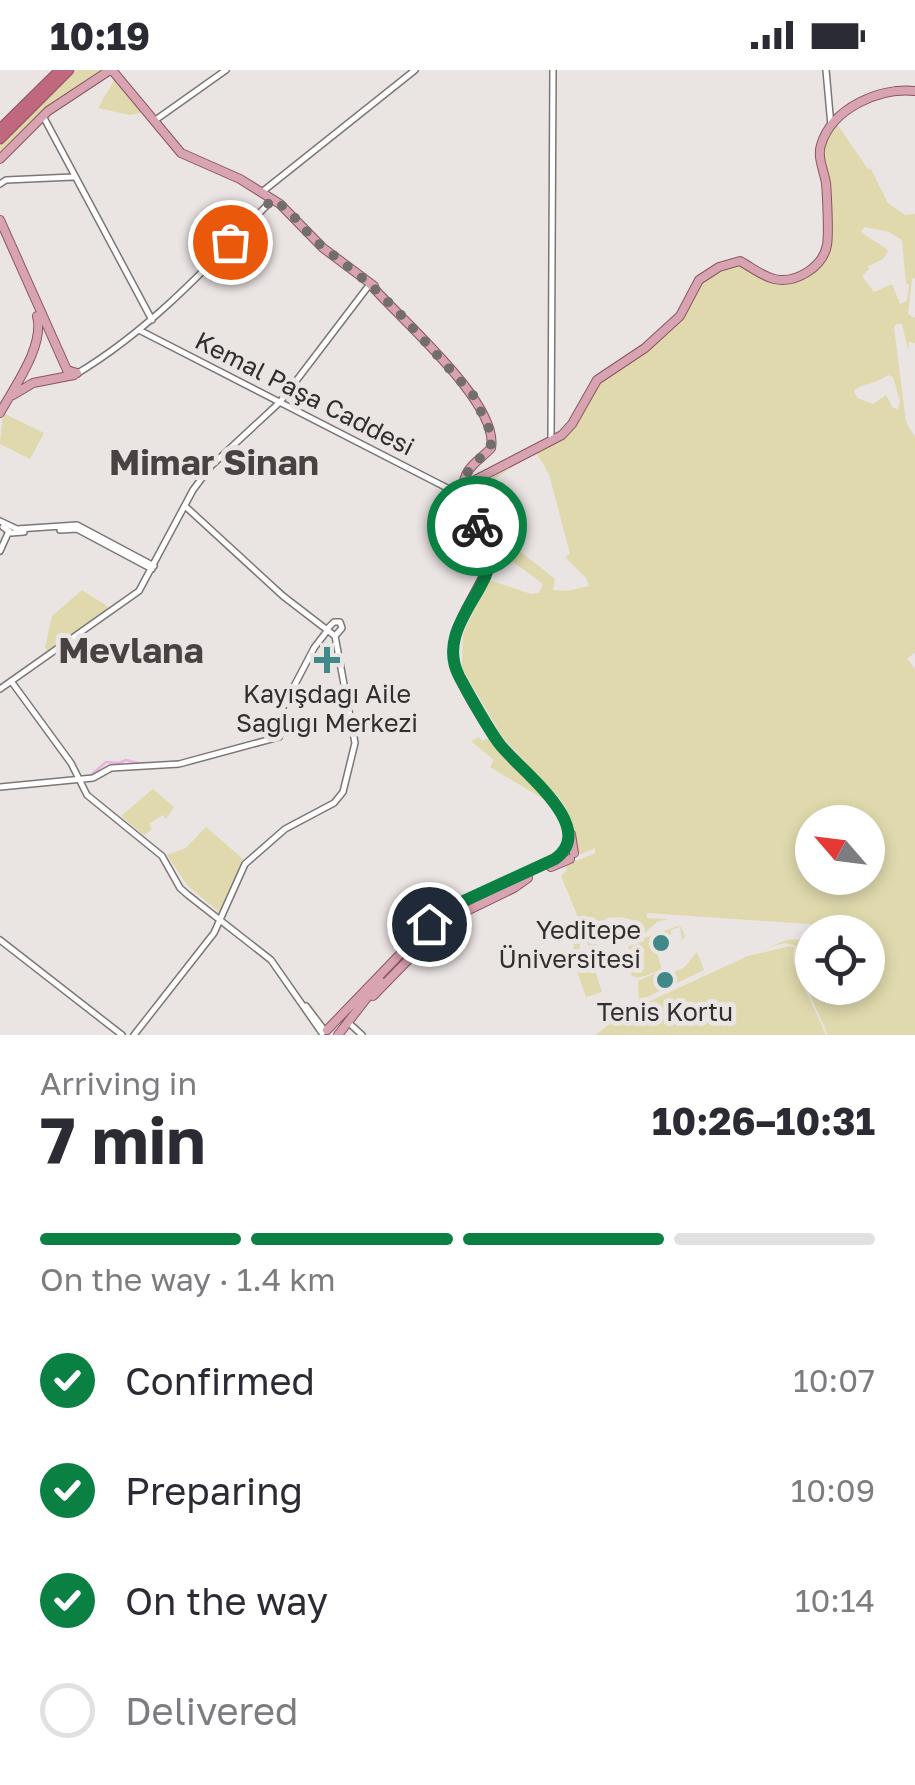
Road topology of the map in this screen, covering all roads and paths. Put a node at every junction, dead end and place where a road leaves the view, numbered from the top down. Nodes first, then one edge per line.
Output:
1 (60, 70) edge
2 (69, 70) edge
3 (111, 70) edge
4 (226, 70) edge
5 (415, 70) edge
6 (553, 70) edge
7 (826, 70) edge
8 (915, 92) edge
9 (42, 116) junction
10 (154, 121) junction
11 (831, 127) junction
12 (0, 129) edge
13 (0, 138) edge
14 (0, 159) edge
15 (73, 177) junction
16 (0, 184) edge
17 (262, 192) junction
18 (273, 199) junction
19 (0, 220) edge
20 (22, 274) junction
21 (370, 284) junction
22 (152, 320) junction
23 (140, 330) junction
24 (49, 333) junction
25 (36, 341) junction
26 (64, 362) junction
27 (22, 371) junction
28 (77, 373) junction
29 (302, 375) junction
30 (56, 379) junction
31 (33, 383) junction
32 (280, 402) junction
33 (292, 409) junction
34 (1, 412) edge
35 (551, 442) junction
36 (468, 489) junction
37 (185, 506) junction
38 (0, 523) edge
39 (12, 531) junction
40 (0, 554) edge
41 (153, 567) junction
42 (330, 633) junction
43 (11, 681) junction
44 (0, 688) edge
45 (80, 780) junction
46 (0, 787) edge
47 (568, 854) junction
48 (220, 922) junction
49 (0, 940) edge
50 (360, 1002) junction
51 (349, 1023) junction
52 (328, 1033) edge
53 (122, 1035) edge
54 (134, 1035) edge
55 (362, 1035) edge

1 - 12 highway
2 - 13 highway
3 - 9 main road
3 - 10 main road
4 - 10 street
5 - 17 street
6 - 35 street
7 - 11 street
8 - 11 main road
9 - 14 main road
9 - 15 street
10 - 17 main road
11 - 35 main road
15 - 16 street
15 - 22 street
17 - 18 main road
18 - 21 main road
18 - 22 street
19 - 20 main road
20 - 24 main road
20 - 25 main road
21 - 29 street
21 - 36 main road
22 - 23 street
23 - 28 street
23 - 32 street, Kemal Paşa Caddesi
24 - 25 main road
24 - 26 main road
25 - 27 main road
26 - 28 main road
26 - 30 main road
27 - 31 main road
27 - 34 main road
28 - 30 main road
29 - 32 street
29 - 33 street
30 - 31 main road
31 - 34 main road
32 - 33 street, Kemal Paşa Caddesi
32 - 37 street
33 - 36 street, Kemal Paşa Caddesi
35 - 36 main road
36 - 47 main road
37 - 41 street
37 - 42 street
38 - 39 street
39 - 40 street
39 - 41 street
41 - 43 street
42 - 45 street
42 - 48 street
43 - 44 street
43 - 45 street
45 - 46 street
45 - 48 street
47 - 50 main road
47 - 50 main road
48 - 52 street
48 - 54 street
49 - 53 street
50 - 51 main road
50 - 52 main road
51 - 52 main road
51 - 55 street

